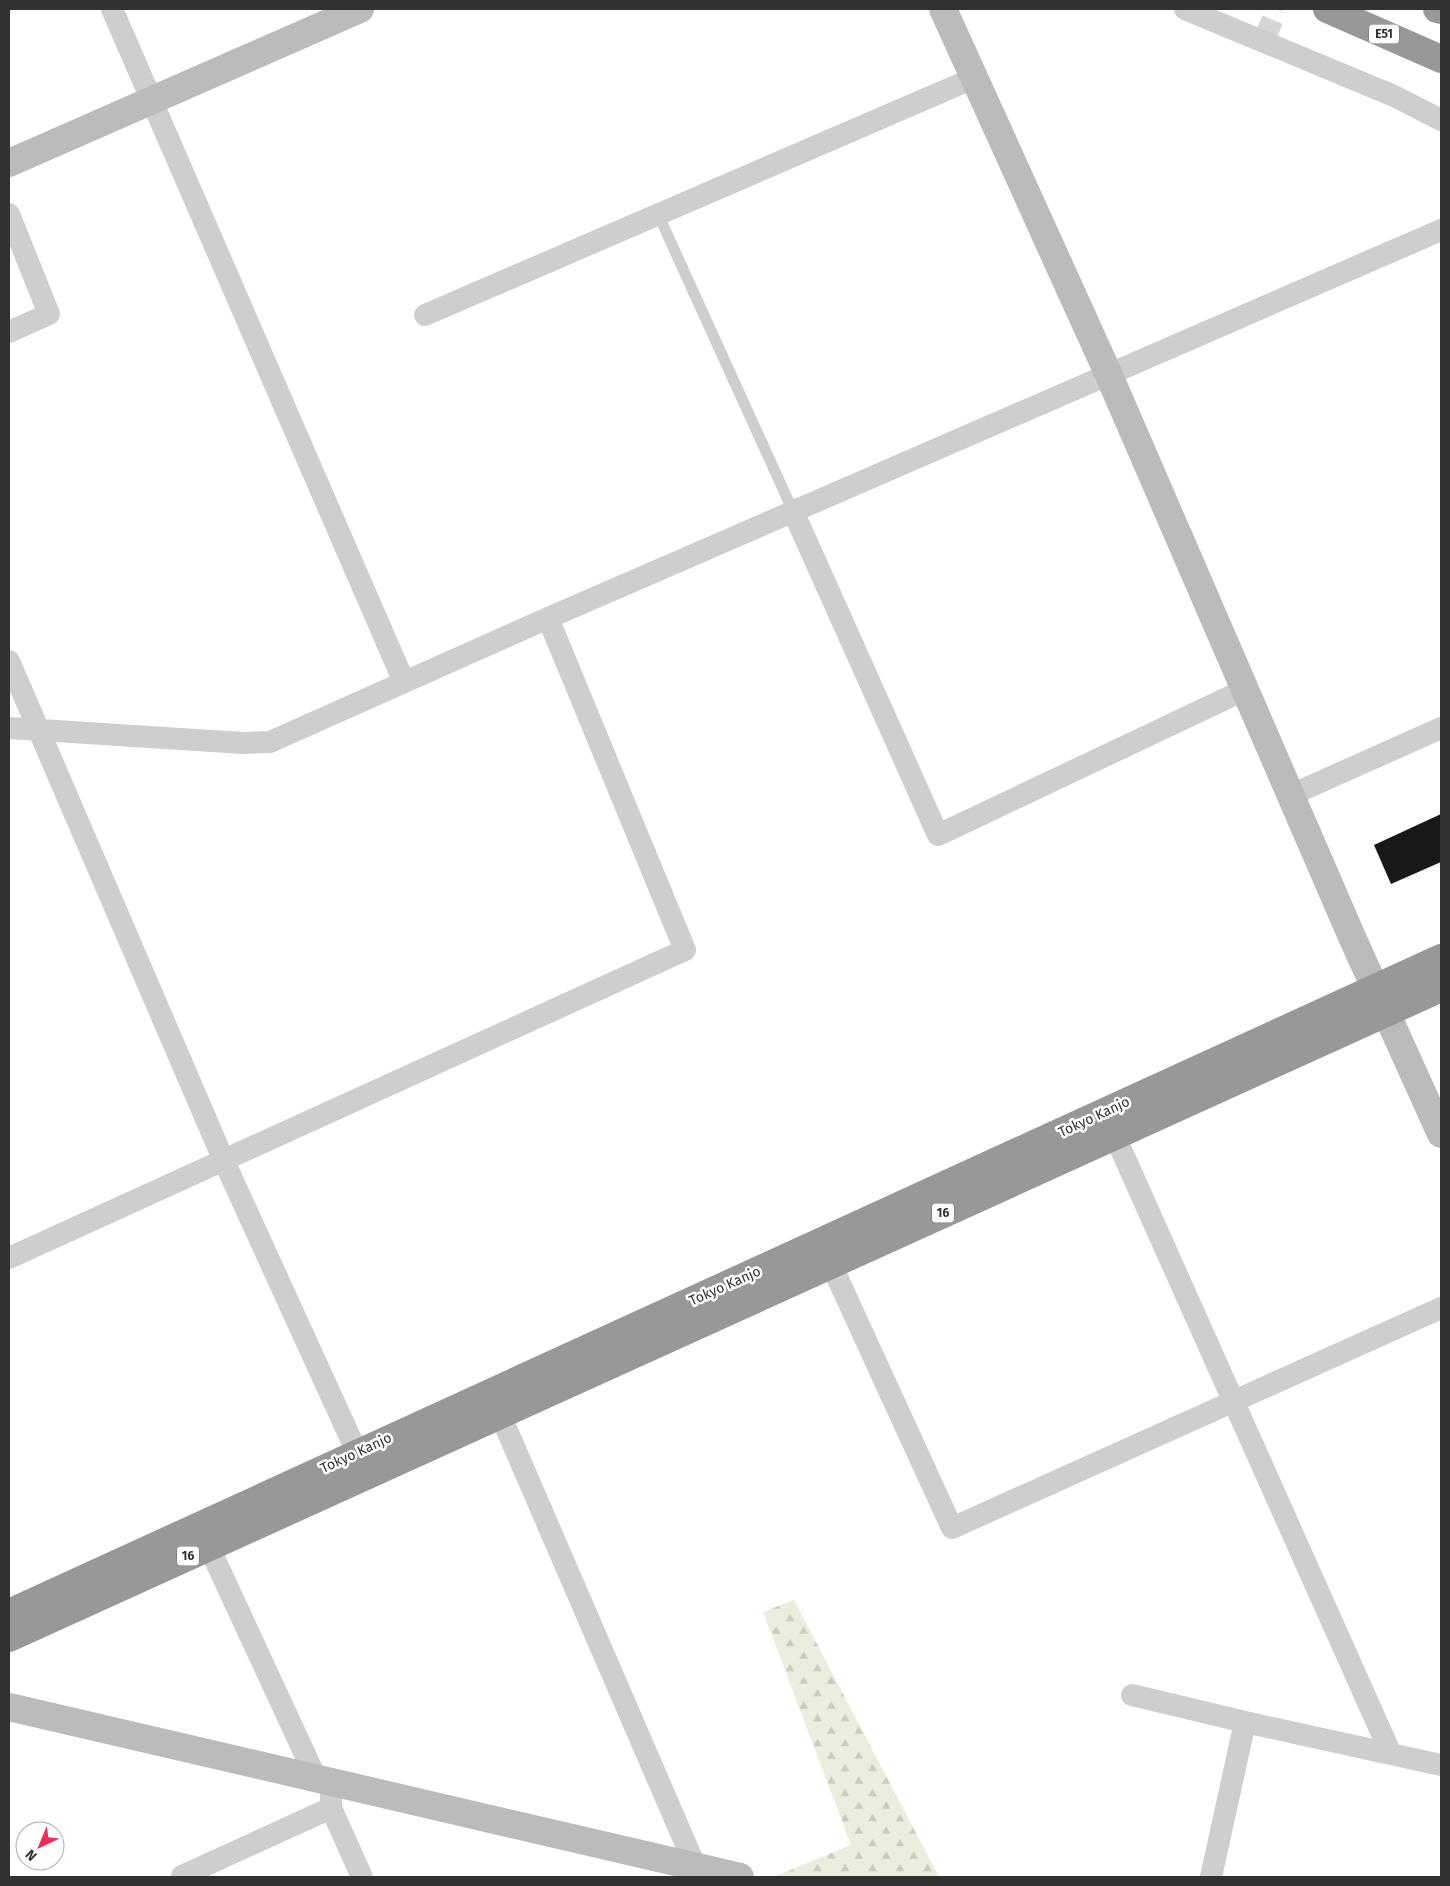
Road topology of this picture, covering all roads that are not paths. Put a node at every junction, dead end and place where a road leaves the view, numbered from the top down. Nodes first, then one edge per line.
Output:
1 (112, 9) edge
2 (360, 9) edge
3 (943, 9) edge
4 (1185, 9) edge
5 (1327, 9) edge
6 (1437, 9) edge
7 (1441, 10) edge
8 (1441, 59) edge
9 (974, 78) junction
10 (152, 100) junction
11 (1441, 120) edge
12 (9, 163) edge
13 (9, 214) edge
14 (658, 214) junction
15 (1441, 230) edge
16 (425, 315) dead end
17 (9, 332) edge
18 (1108, 373) junction
19 (793, 511) junction
20 (548, 618) junction
21 (9, 661) edge
22 (404, 682) junction
23 (1244, 690) junction
24 (9, 728) edge
25 (1441, 728) edge
26 (39, 730) junction
27 (1291, 795) junction
28 (1441, 958) edge
29 (1375, 988) junction
30 (1441, 988) edge
31 (1386, 1013) junction
32 (1441, 1134) edge
33 (1115, 1136) junction
34 (224, 1161) junction
35 (9, 1258) edge
36 (831, 1264) junction
37 (1441, 1308) edge
38 (1234, 1401) junction
39 (500, 1414) junction
40 (362, 1463) junction
41 (209, 1547) junction
42 (9, 1612) edge
43 (9, 1638) edge
44 (1132, 1695) dead end
45 (9, 1707) edge
46 (1245, 1722) junction
47 (1391, 1754) junction
48 (1441, 1765) edge
49 (324, 1780) junction
50 (331, 1808) junction
51 (697, 1872) edge
52 (182, 1876) dead end
53 (362, 1877) edge
54 (740, 1877) edge
55 (1211, 1877) edge

1 - 10 street
2 - 10 street
3 - 9 street
4 - 11 street
5 - 8 highway, E51
6 - 7 highway
9 - 14 street
9 - 18 street
10 - 12 street
10 - 22 street
13 - 17 street
14 - 16 street
14 - 19 lane
15 - 18 street
18 - 19 street
18 - 23 street
19 - 20 street
19 - 23 street
20 - 22 street
20 - 34 street
21 - 26 street
22 - 26 street
23 - 27 street
24 - 26 street
25 - 27 street
26 - 34 street
27 - 29 street
28 - 29 highway, Tokyo Kanjo / 16
29 - 31 street
29 - 40 highway, Tokyo Kanjo / 16
30 - 31 highway, Tokyo Kanjo / 16
31 - 32 street
31 - 33 highway, Tokyo Kanjo / 16
33 - 36 highway, Tokyo Kanjo / 16
33 - 38 street
34 - 35 street
34 - 40 street
36 - 38 street
36 - 39 highway, Tokyo Kanjo / 16
37 - 38 street
38 - 47 street
39 - 40 highway, Tokyo Kanjo / 16
39 - 51 street
40 - 41 highway, Tokyo Kanjo / 16
40 - 42 highway, Tokyo Kanjo / 16
41 - 43 highway, Tokyo Kanjo / 16
41 - 49 street
44 - 46 street
45 - 49 street
46 - 47 street
46 - 55 street
47 - 48 street
49 - 50 street
49 - 51 street
50 - 52 street
50 - 53 street
51 - 54 street

